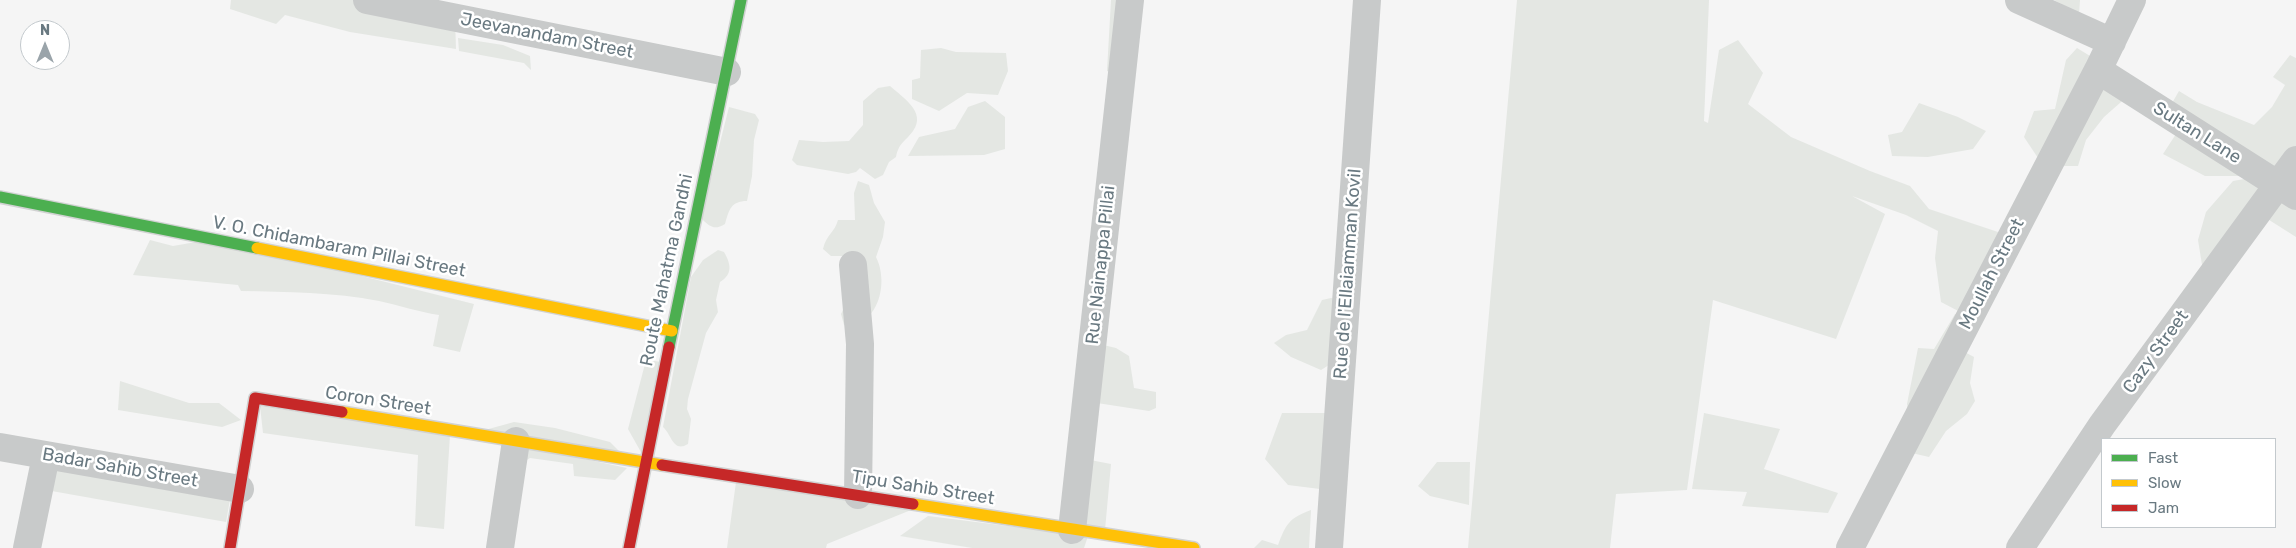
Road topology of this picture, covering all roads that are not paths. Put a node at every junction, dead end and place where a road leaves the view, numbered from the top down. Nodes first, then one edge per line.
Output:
1 (367, 0) edge
2 (741, 0) edge
3 (1130, 0) edge
4 (1367, 0) edge
5 (2019, 0) edge
6 (2132, 0) edge
7 (2112, 42) junction
8 (2098, 70) junction
9 (727, 72) junction
10 (2296, 160) edge
11 (2288, 190) edge
12 (0, 197) edge
13 (853, 266) dead end
14 (672, 330) junction
15 (516, 441) junction
16 (0, 447) edge
17 (46, 456) junction
18 (646, 463) junction
19 (240, 489) junction
20 (858, 495) junction
21 (1072, 530) junction
22 (28, 548) edge
23 (230, 548) edge
24 (500, 548) edge
25 (629, 548) edge
26 (1194, 548) edge
27 (1329, 548) edge
28 (1850, 548) edge
29 (2020, 548) edge

1 - 9 street, Jeevanandam Street
2 - 9 street, Route Mahatma Gandhi
3 - 21 street, Rue Nainappa Pillai
4 - 27 street, Rue de l'Ellaiamman Kovil
5 - 7 street
6 - 7 street, Moullah Street
7 - 8 street, Moullah Street
8 - 11 street, Sultan Lane
8 - 28 street, Moullah Street
9 - 14 street, Route Mahatma Gandhi
10 - 11 street, Cazy Street
11 - 29 street, Cazy Street
12 - 14 street, V. O. Chidambaram Pillai Street
13 - 20 street
14 - 18 street, Route Mahatma Gandhi
15 - 18 street, Coron Street
15 - 19 street, Coron Street
15 - 24 street
16 - 17 street, Badar Sahib Street
17 - 19 street, Badar Sahib Street
17 - 22 street
18 - 20 street, Tipu Sahib Street
18 - 25 street, Route Mahatma Gandhi
19 - 23 street, Coron Street
20 - 21 street, Tipu Sahib Street
21 - 26 street, Tipu Sahib Street

